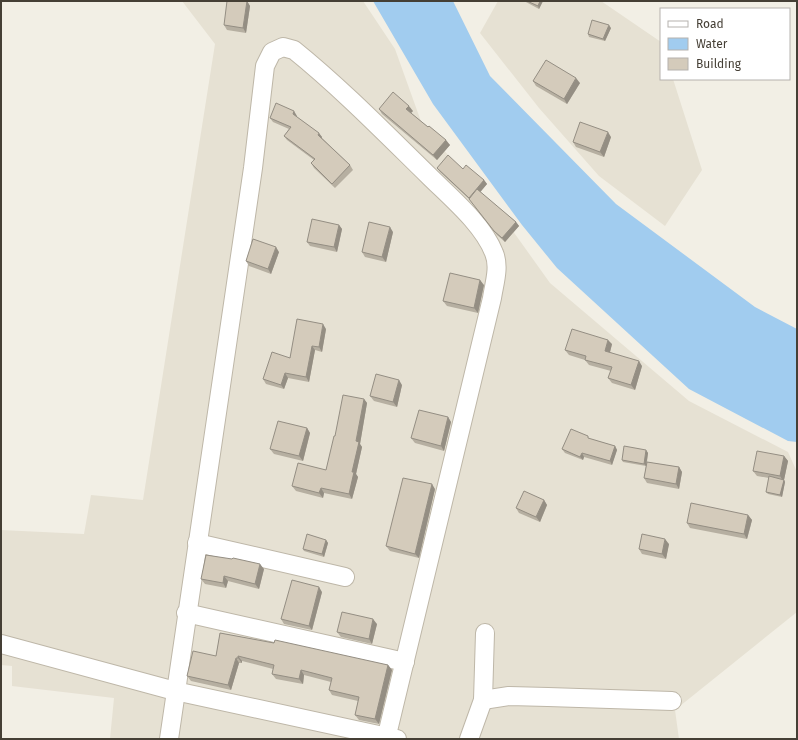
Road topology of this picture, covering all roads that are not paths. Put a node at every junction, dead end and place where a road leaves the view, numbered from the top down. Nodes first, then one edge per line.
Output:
1 (197, 543) junction
2 (345, 577) dead end
3 (186, 613) junction
4 (485, 633) dead end
5 (1, 644) edge
6 (405, 662) junction
7 (175, 690) junction
8 (482, 700) junction
9 (672, 701) dead end
10 (390, 738) edge
11 (169, 739) edge
12 (468, 739) edge

1 - 2 street
1 - 3 street
1 - 6 street
3 - 6 street
3 - 7 street
4 - 8 street
5 - 7 street
6 - 10 street
7 - 10 street
7 - 11 street
8 - 9 street
8 - 12 street

